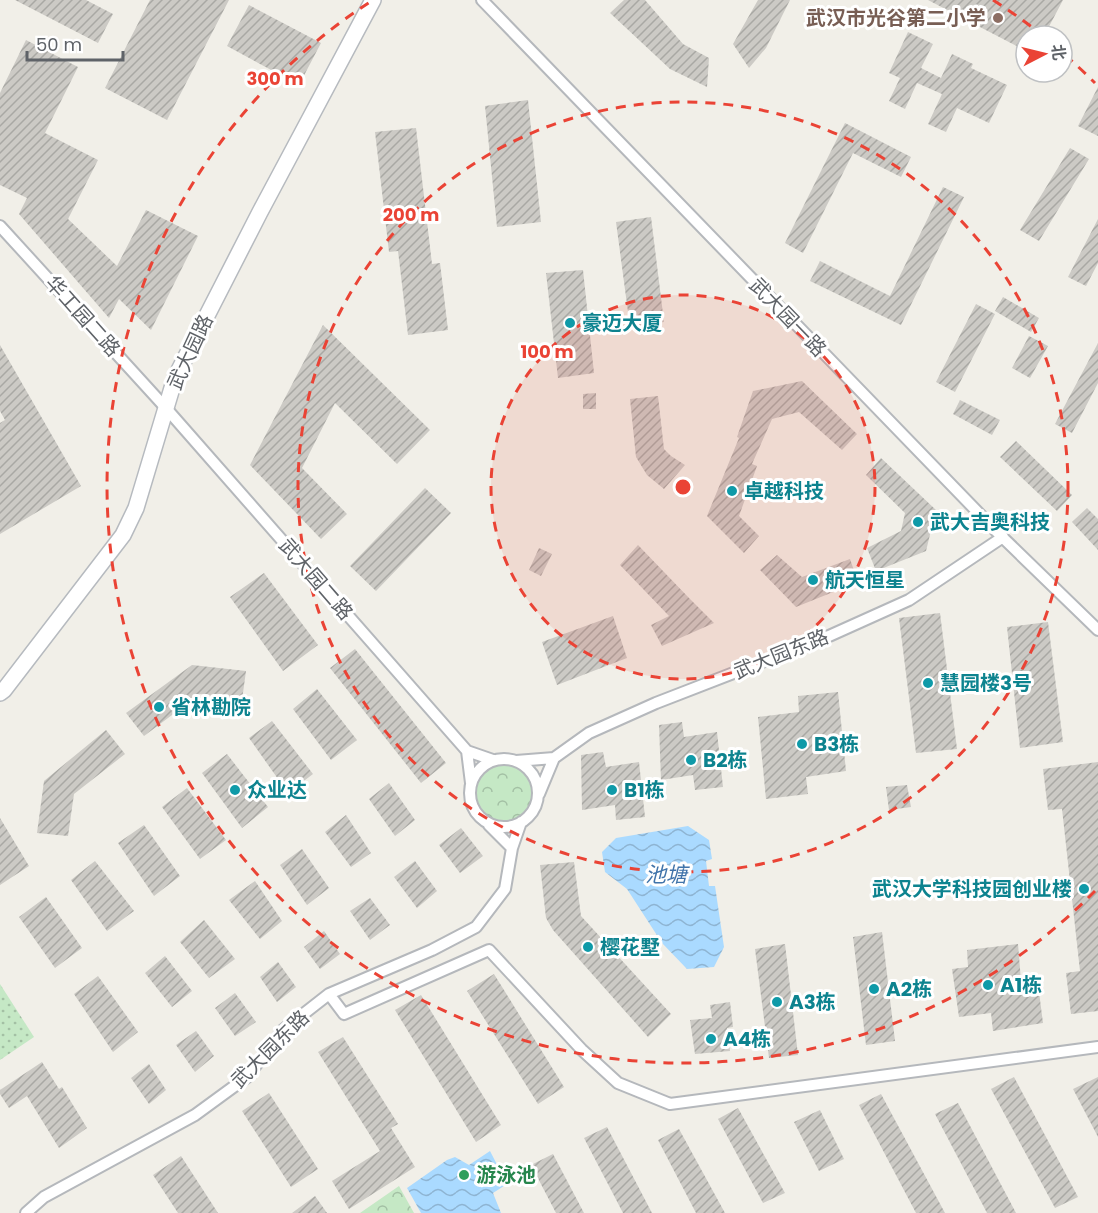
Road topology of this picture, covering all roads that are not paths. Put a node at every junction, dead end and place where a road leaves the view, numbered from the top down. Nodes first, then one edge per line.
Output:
1 (373, 0) edge
2 (482, 0) edge
3 (0, 226) edge
4 (165, 407) junction
5 (1003, 537) junction
6 (1098, 630) edge
7 (0, 693) edge
8 (467, 751) junction
9 (554, 758) junction
10 (493, 760) junction
11 (516, 760) junction
12 (471, 784) junction
13 (538, 795) junction
14 (521, 822) junction
15 (488, 823) junction
16 (512, 848) junction
17 (329, 994) junction
18 (1098, 1047) edge
19 (26, 1213) edge

1 - 4 street, 武大园路
2 - 5 street, 武大园一路
3 - 4 street, 华工园二路
4 - 7 street, 武大园路
4 - 8 street, 武大园二路
5 - 6 street, 武大园一路
5 - 9 street, 武大园东路
8 - 10 street
8 - 12 street
9 - 11 street
9 - 13 street
10 - 11 street
10 - 12 street
11 - 13 street
12 - 15 street
13 - 14 street
14 - 15 street
14 - 16 street, 武大园东路
15 - 16 street
16 - 17 street, 武大园东路
17 - 18 street
17 - 19 street, 武大园东路

